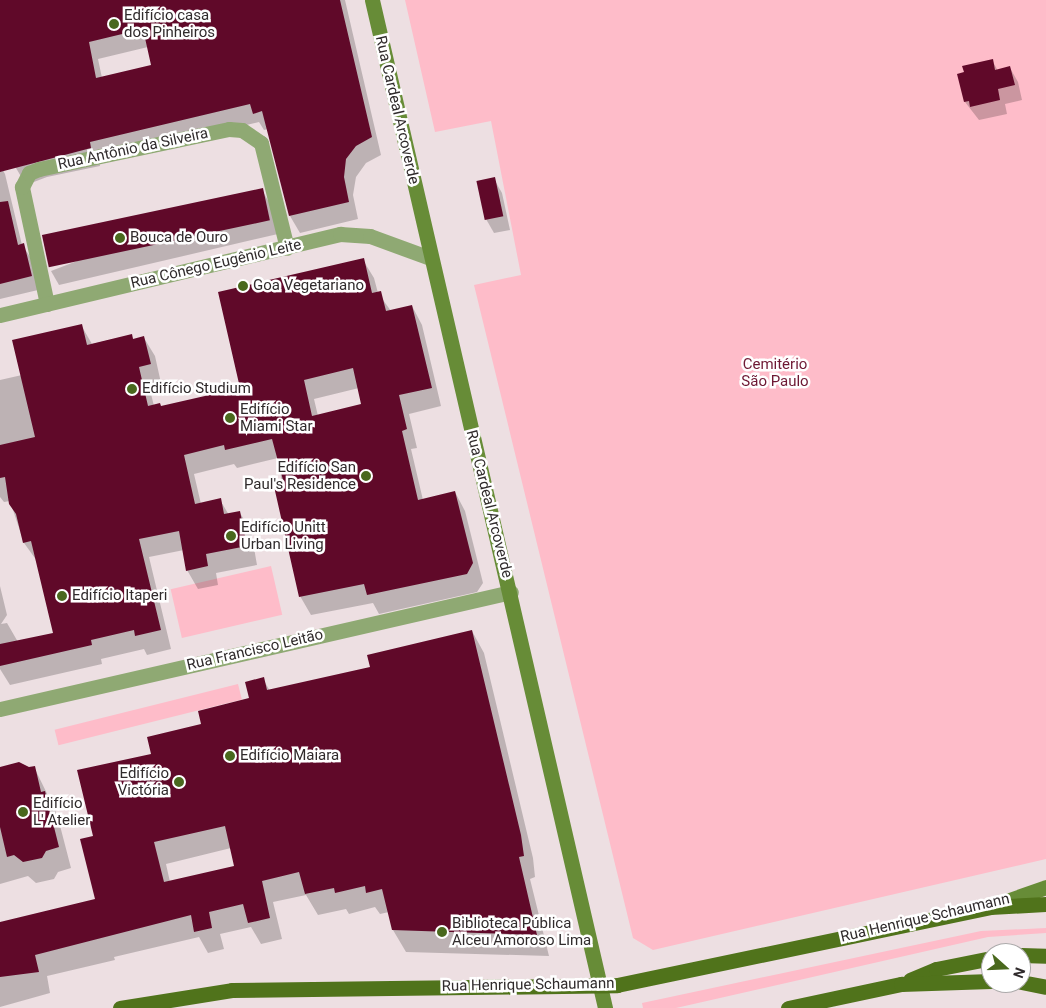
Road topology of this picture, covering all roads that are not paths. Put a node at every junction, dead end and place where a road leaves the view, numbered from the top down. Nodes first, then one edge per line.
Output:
1 (372, 0) edge
2 (287, 248) junction
3 (430, 258) junction
4 (47, 304) junction
5 (0, 315) edge
6 (511, 592) junction
7 (0, 709) edge
8 (1046, 888) edge
9 (1046, 904) edge
10 (990, 907) junction
11 (1031, 955) edge
12 (1046, 956) edge
13 (981, 960) edge
14 (981, 981) edge
15 (901, 984) junction
16 (1031, 984) edge
17 (600, 986) junction
18 (1046, 987) edge
19 (120, 1008) edge
20 (605, 1008) edge
21 (788, 1008) edge

1 - 3 main road, Rua Cardeal Arcoverde
2 - 3 street, Rua Cônego Eugênio Leite
2 - 4 street, Rua Cônego Eugênio Leite
2 - 4 street, Rua Antônio da Silveira
3 - 6 main road, Rua Cardeal Arcoverde
4 - 5 street, Rua Cônego Eugênio Leite
6 - 7 street, Rua Francisco Leitão
6 - 17 main road, Rua Cardeal Arcoverde
8 - 10 main road, Rua Henrique Schaumann
9 - 10 main road
10 - 17 main road, Rua Henrique Schaumann
11 - 12 main road
13 - 15 main road
14 - 15 main road
15 - 21 main road
16 - 18 main road
17 - 19 main road, Rua Henrique Schaumann
17 - 20 main road, Rua Cardeal Arcoverde

